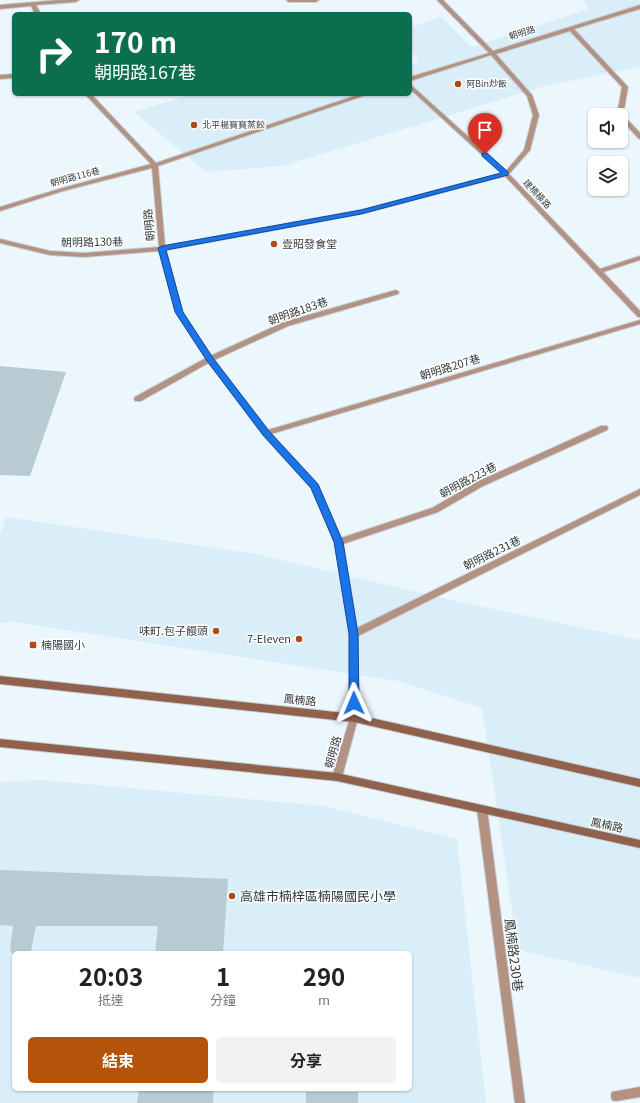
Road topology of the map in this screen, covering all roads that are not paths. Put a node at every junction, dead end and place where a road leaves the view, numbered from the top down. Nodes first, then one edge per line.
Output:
1 (76, 0) edge
2 (289, 0) edge
3 (316, 0) edge
4 (440, 0) edge
5 (33, 4) junction
6 (0, 7) edge
7 (640, 7) edge
8 (37, 12) edge
9 (571, 29) junction
10 (492, 53) junction
11 (12, 76) edge
12 (0, 77) edge
13 (412, 78) edge
14 (412, 88) edge
15 (90, 96) edge
16 (360, 96) edge
17 (622, 108) edge
18 (628, 124) edge
19 (640, 137) edge
20 (155, 165) junction
21 (506, 174) junction
22 (0, 209) edge
23 (0, 241) edge
24 (162, 248) junction
25 (640, 258) edge
26 (599, 271) junction
27 (396, 292) dead end
28 (640, 315) edge
29 (640, 322) edge
30 (210, 360) junction
31 (138, 398) dead end
32 (604, 428) dead end
33 (266, 433) junction
34 (640, 492) edge
35 (339, 542) junction
36 (354, 634) junction
37 (0, 680) edge
38 (354, 718) junction
39 (0, 743) edge
40 (337, 777) junction
41 (640, 783) edge
42 (482, 809) junction
43 (640, 844) edge
44 (640, 1092) edge
45 (616, 1096) dead end
46 (520, 1103) edge

1 - 5 street
2 - 3 street
4 - 10 street
5 - 6 street
5 - 8 street
7 - 9 street, 朝明路
9 - 10 street, 朝明路
9 - 17 street
10 - 13 street, 朝明路
10 - 21 street
11 - 12 street
14 - 21 street, 建楠橫路
15 - 20 street
16 - 20 street
18 - 19 street
20 - 22 street, 朝明路116巷
20 - 24 street, 朝明路
21 - 24 street, 朝明路130巷
21 - 26 street, 建楠橫路
23 - 24 street, 朝明路130巷
24 - 30 street, 朝明路
25 - 26 street
26 - 28 street, 建楠橫路
27 - 30 street, 朝明路183巷
29 - 33 street, 朝明路207巷
30 - 31 street, 朝明路183巷
30 - 33 street, 朝明路
32 - 35 street, 朝明路223巷
33 - 35 street, 朝明路
34 - 36 street, 朝明路231巷
35 - 36 street, 朝明路
36 - 38 street, 朝明路
37 - 38 main road, 鳳楠路
38 - 40 street, 朝明路
38 - 41 main road, 鳳楠路
39 - 40 main road, 鳳楠路
40 - 42 main road, 鳳楠路
42 - 43 main road, 鳳楠路
42 - 46 street, 鳳楠路230巷
44 - 45 street

